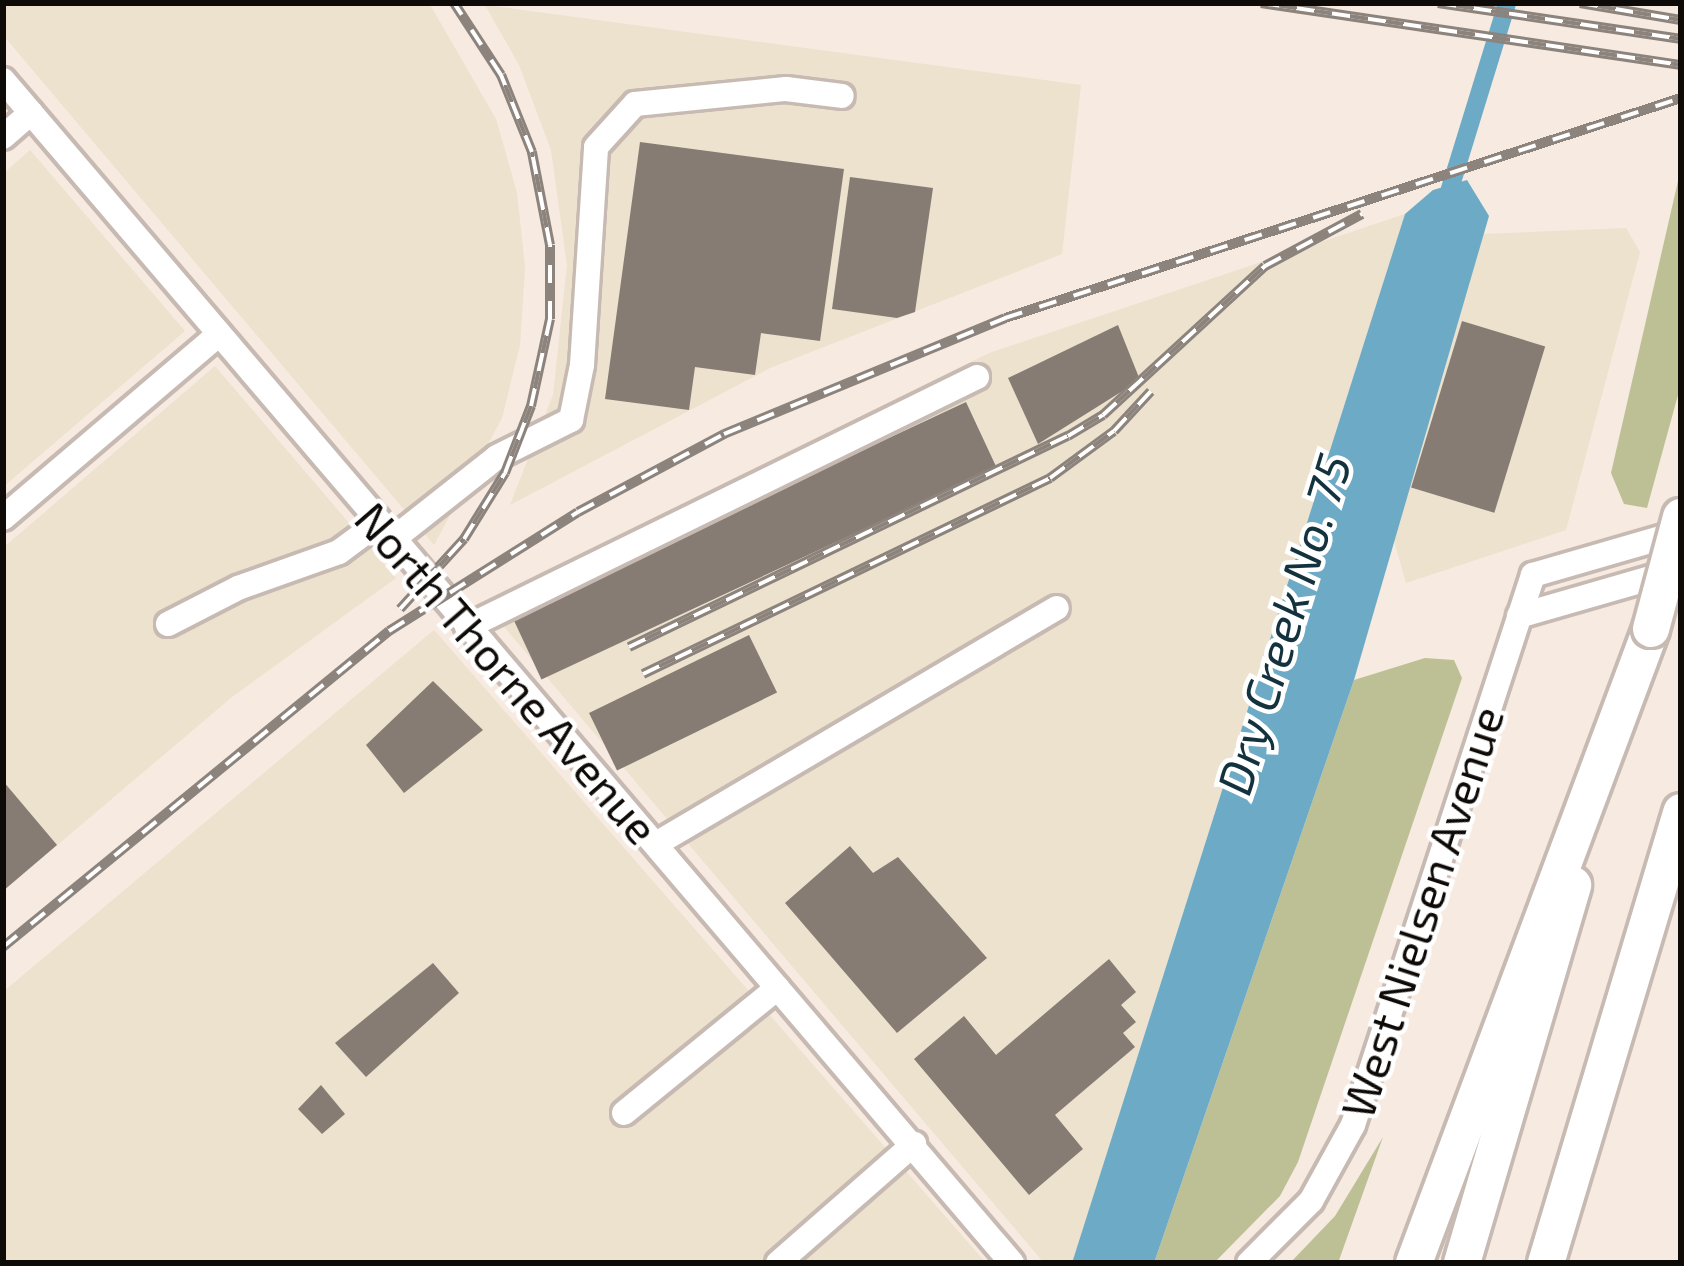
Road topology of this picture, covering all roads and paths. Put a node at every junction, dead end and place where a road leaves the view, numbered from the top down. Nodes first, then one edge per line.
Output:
1 (3, 80) edge
2 (842, 96) dead end
3 (31, 112) junction
4 (3, 136) edge
5 (218, 335) junction
6 (977, 377) dead end
7 (1681, 517) edge
8 (3, 518) edge
9 (385, 532) junction
10 (1681, 532) edge
11 (1681, 569) edge
12 (1058, 608) dead end
13 (1519, 616) junction
14 (168, 624) dead end
15 (467, 627) junction
16 (1651, 629) junction
17 (1681, 812) edge
18 (656, 844) junction
19 (777, 988) junction
20 (624, 1113) dead end
21 (914, 1144) junction
22 (778, 1263) edge
23 (1012, 1263) edge
24 (1249, 1263) edge
25 (1416, 1263) edge
26 (1462, 1263) edge
27 (1546, 1263) edge

1 - 3 street, North Thorne Avenue
2 - 9 street
3 - 4 street
3 - 5 street, North Thorne Avenue
5 - 8 street
5 - 9 street, North Thorne Avenue
6 - 15 street
7 - 16 highway, bridge
9 - 14 street
9 - 15 street, North Thorne Avenue
10 - 13 street, West Nielsen Avenue
11 - 13 street
12 - 18 street
13 - 24 street, West Nielsen Avenue
15 - 18 street, North Thorne Avenue
16 - 25 highway
16 - 26 highway
17 - 27 highway
18 - 19 street, North Thorne Avenue
19 - 20 street
19 - 21 street, North Thorne Avenue
21 - 22 street
21 - 23 street, North Thorne Avenue

